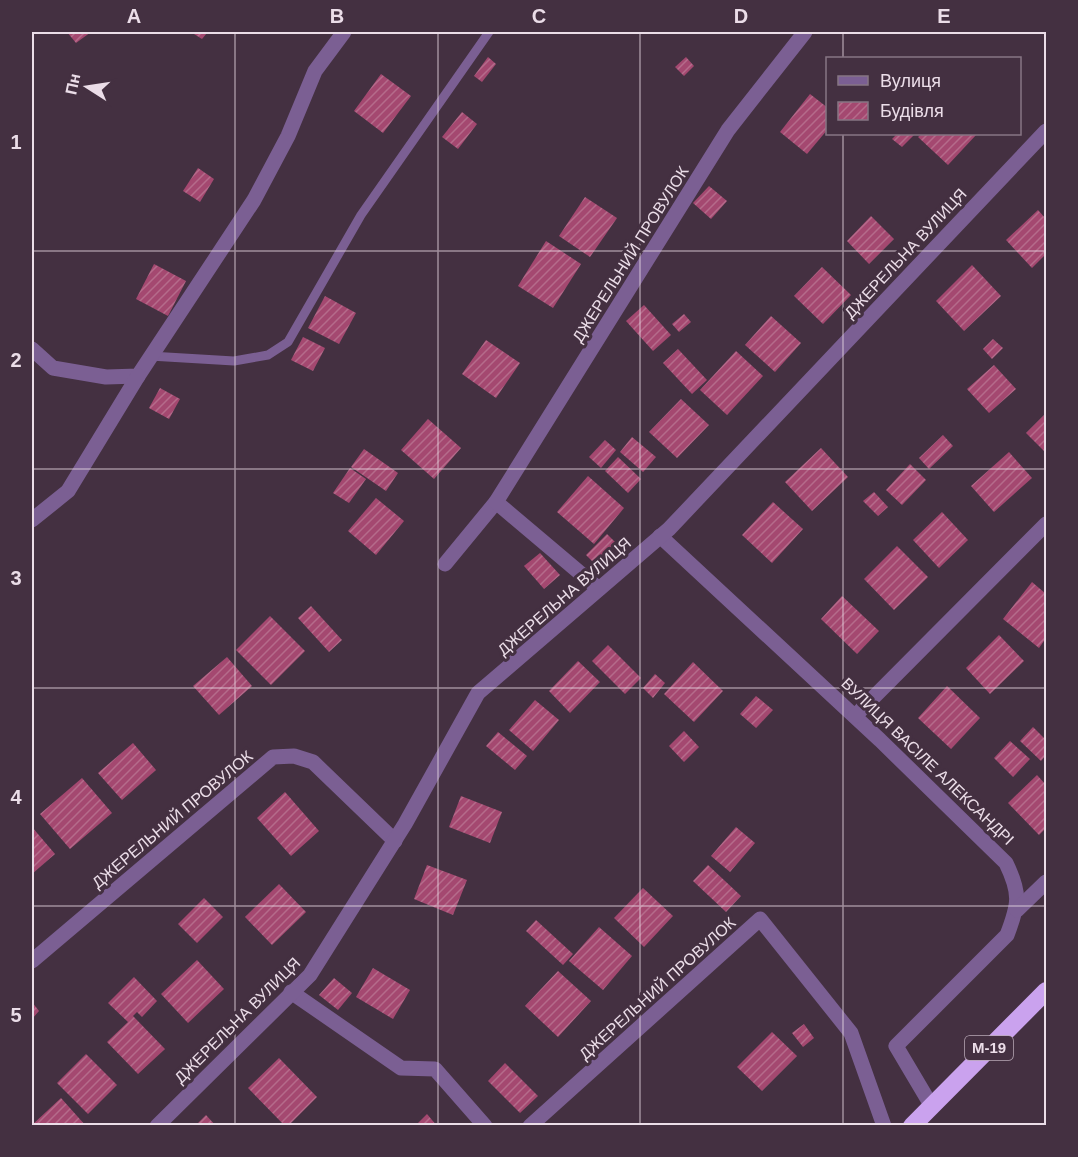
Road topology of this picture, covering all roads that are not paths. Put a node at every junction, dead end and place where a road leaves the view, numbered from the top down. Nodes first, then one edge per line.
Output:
1 (344, 32) edge
2 (489, 32) edge
3 (805, 32) edge
4 (1047, 131) edge
5 (32, 349) edge
6 (150, 356) junction
7 (138, 376) junction
8 (496, 502) junction
9 (32, 520) edge
10 (1047, 524) edge
11 (660, 536) junction
12 (445, 564) dead end
13 (599, 589) junction
14 (855, 716) junction
15 (394, 841) junction
16 (1047, 882) edge
17 (1017, 910) junction
18 (32, 961) edge
19 (1047, 991) edge
20 (291, 992) junction
21 (931, 1105) junction
22 (157, 1125) edge
23 (485, 1125) edge
24 (531, 1125) edge
25 (884, 1125) edge
26 (912, 1125) edge

1 - 6 street
2 - 6 lane
3 - 8 street, ДЖЕРЕЛЬНИЙ ПРОВУЛОК
4 - 11 street, ДЖЕРЕЛЬНА ВУЛИЦЯ
5 - 7 street
6 - 7 street
7 - 9 street
8 - 12 street, ДЖЕРЕЛЬНИЙ ПРОВУЛОК
8 - 13 street
10 - 14 street
11 - 13 street, ДЖЕРЕЛЬНА ВУЛИЦЯ
11 - 14 street, ВУЛИЦЯ ВАСІЛЕ АЛЕКСАНДРІ
13 - 15 street, ДЖЕРЕЛЬНА ВУЛИЦЯ
14 - 17 street, ВУЛИЦЯ ВАСІЛЕ АЛЕКСАНДРІ
15 - 18 street, ДЖЕРЕЛЬНИЙ ПРОВУЛОК
15 - 20 street, ДЖЕРЕЛЬНА ВУЛИЦЯ
16 - 17 street
17 - 21 street, ВУЛИЦЯ ВАСІЛЕ АЛЕКСАНДРІ
19 - 21 highway, М-19
20 - 22 street, ДЖЕРЕЛЬНА ВУЛИЦЯ
20 - 23 street
21 - 26 highway, М-19
24 - 25 street, ДЖЕРЕЛЬНИЙ ПРОВУЛОК

